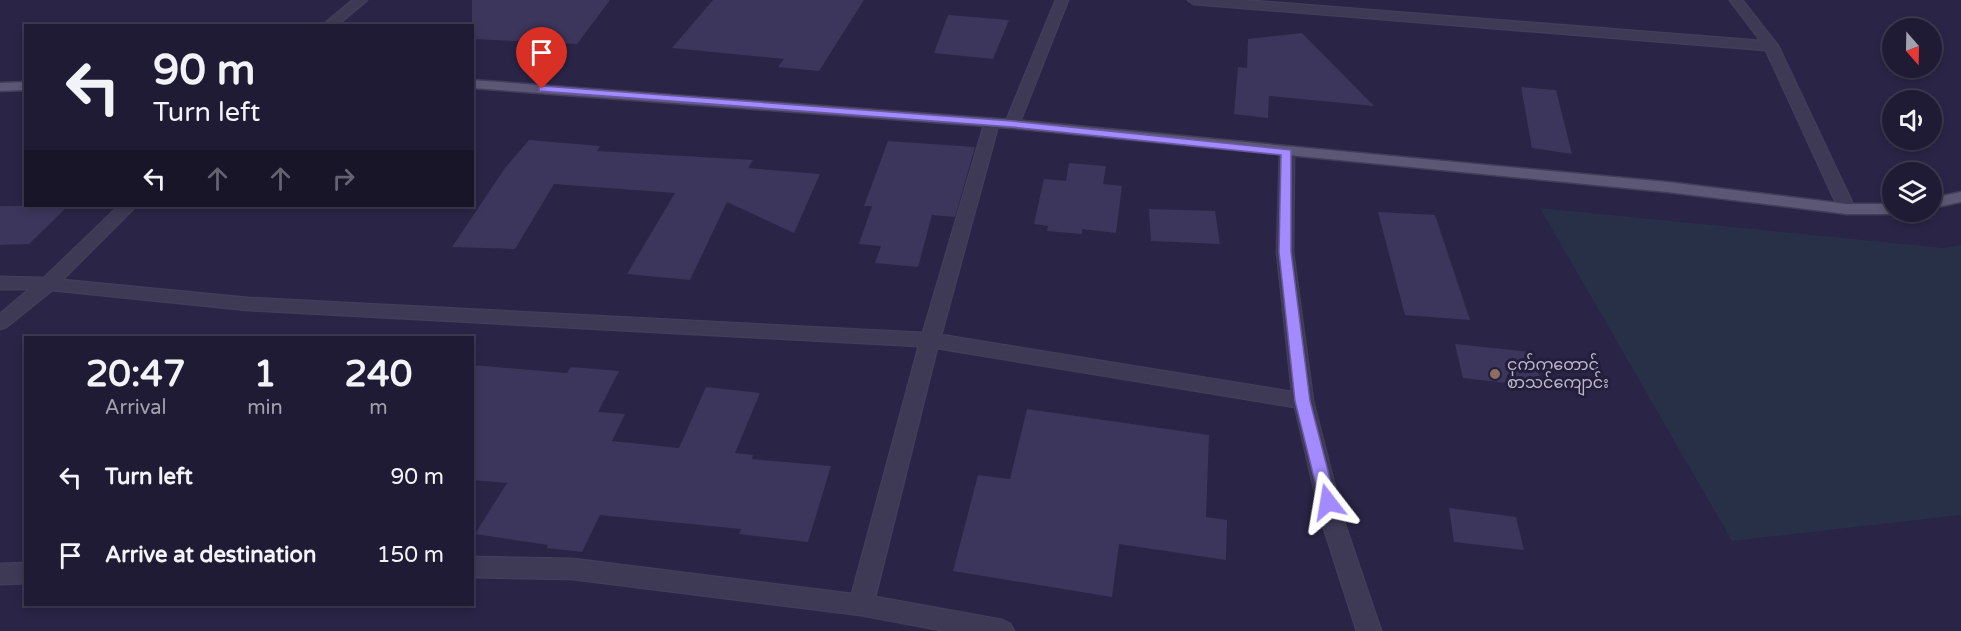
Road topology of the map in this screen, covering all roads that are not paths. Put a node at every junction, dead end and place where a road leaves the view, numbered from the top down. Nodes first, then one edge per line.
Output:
1 (361, 0) edge
2 (1062, 0) edge
3 (1194, 0) edge
4 (1736, 0) edge
5 (331, 24) edge
6 (1771, 46) junction
7 (474, 84) edge
8 (24, 86) edge
9 (0, 87) edge
10 (992, 123) junction
11 (1012, 124) junction
12 (1287, 152) junction
13 (1961, 197) edge
14 (1942, 201) edge
15 (127, 207) edge
16 (1846, 209) junction
17 (1882, 209) edge
18 (0, 283) edge
19 (48, 284) junction
20 (0, 323) edge
21 (930, 340) junction
22 (1303, 401) junction
23 (474, 567) edge
24 (24, 573) edge
25 (0, 574) edge
26 (861, 605) junction
27 (1002, 631) edge
28 (1369, 631) edge

1 - 5 street
2 - 11 street
3 - 6 street
4 - 6 street
6 - 16 street
7 - 10 main road
8 - 9 main road
10 - 11 main road
10 - 21 street
11 - 12 main road
12 - 16 main road
12 - 22 street
13 - 14 main road
15 - 19 street
16 - 17 main road
18 - 19 street
19 - 20 street
19 - 21 street
21 - 22 street
21 - 26 street
22 - 28 street
23 - 26 street
24 - 25 street
26 - 27 street

